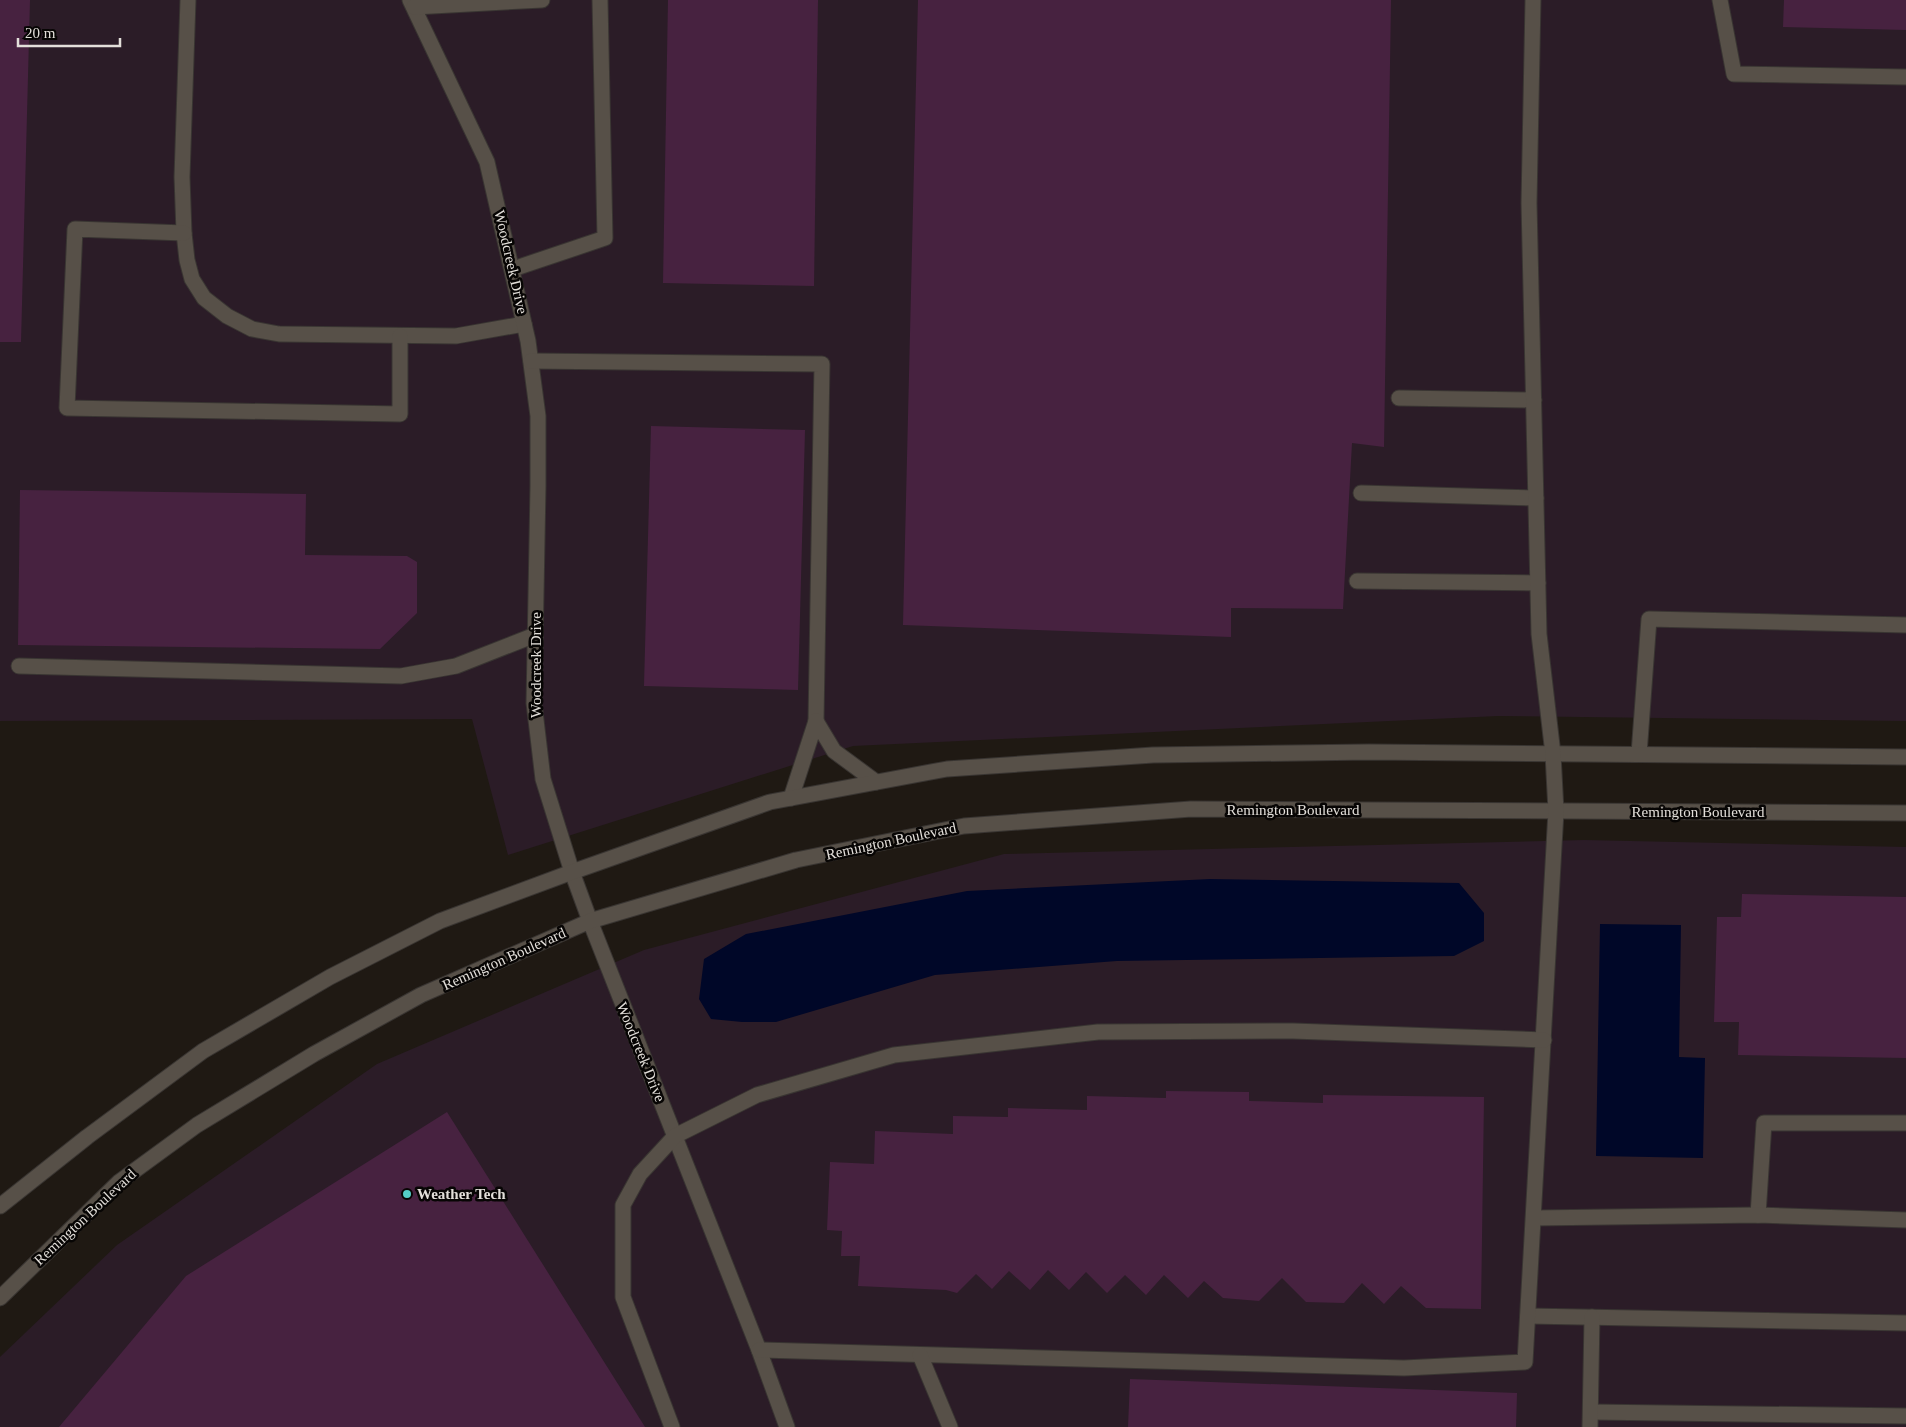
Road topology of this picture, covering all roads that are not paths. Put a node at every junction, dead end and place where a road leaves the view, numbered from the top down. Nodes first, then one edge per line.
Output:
1 (188, 0) edge
2 (542, 0) edge
3 (600, 0) edge
4 (1533, 0) edge
5 (1720, 0) edge
6 (412, 4) edge
7 (1906, 77) edge
8 (184, 233) junction
9 (513, 269) junction
10 (524, 324) junction
11 (400, 336) junction
12 (531, 361) junction
13 (1399, 398) dead end
14 (1534, 400) junction
15 (1361, 493) dead end
16 (1536, 498) junction
17 (1357, 581) dead end
18 (1538, 583) junction
19 (1906, 625) edge
20 (535, 635) junction
21 (19, 666) dead end
22 (816, 722) junction
23 (1553, 754) junction
24 (1639, 754) junction
25 (1906, 757) edge
26 (876, 782) junction
27 (791, 798) junction
28 (1556, 811) junction
29 (1906, 813) edge
30 (572, 872) junction
31 (590, 921) junction
32 (1544, 1040) junction
33 (1906, 1123) edge
34 (675, 1136) junction
35 (0, 1206) edge
36 (1758, 1215) junction
37 (1534, 1218) junction
38 (1906, 1220) edge
39 (0, 1298) edge
40 (1528, 1316) junction
41 (1592, 1317) junction
42 (1906, 1323) edge
43 (760, 1350) junction
44 (920, 1355) junction
45 (1591, 1412) junction
46 (1906, 1416) edge
47 (672, 1427) edge
48 (786, 1427) edge
49 (950, 1427) edge
50 (1590, 1427) edge

1 - 8 street
2 - 6 street
3 - 9 street
4 - 14 street
5 - 7 street
6 - 9 street, Woodcreek Drive
8 - 11 street
8 - 11 street
9 - 10 street, Woodcreek Drive
10 - 11 street
10 - 12 street, Woodcreek Drive
12 - 20 street, Woodcreek Drive
12 - 22 street
13 - 14 street
14 - 16 street
15 - 16 street
16 - 18 street
17 - 18 street
18 - 23 street
19 - 24 street
20 - 21 street
20 - 30 street, Woodcreek Drive
22 - 26 street
22 - 27 street
23 - 24 street
23 - 26 street
23 - 28 street
24 - 25 street
26 - 27 street
27 - 30 street
28 - 29 street, Remington Boulevard
28 - 31 street, Remington Boulevard
28 - 32 street
30 - 31 street, Woodcreek Drive
30 - 35 street
31 - 34 street, Woodcreek Drive
31 - 39 street, Remington Boulevard
32 - 34 street
32 - 37 street
33 - 36 street
34 - 43 street, Woodcreek Drive
34 - 47 street
36 - 37 street
36 - 38 street
37 - 40 street
40 - 41 street
40 - 44 street
41 - 42 street
41 - 45 street
43 - 44 street
43 - 48 street, Woodcreek Drive
44 - 49 street
45 - 46 street
45 - 50 street

